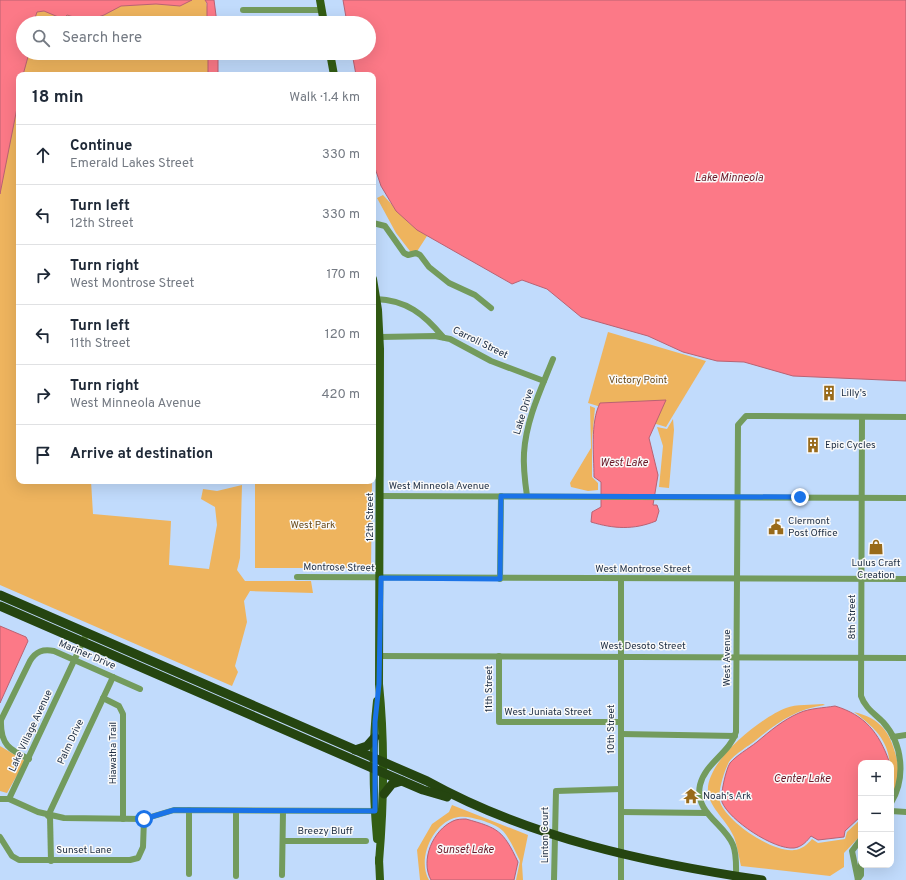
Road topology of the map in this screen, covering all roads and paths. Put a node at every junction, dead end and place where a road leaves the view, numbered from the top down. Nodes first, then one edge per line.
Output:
1 (320, 0) edge
2 (243, 10) dead end
3 (322, 10) junction
4 (323, 16) edge
5 (331, 60) edge
6 (333, 72) edge
7 (376, 224) edge
8 (376, 299) joint
9 (491, 308) dead end
10 (380, 337) junction
11 (443, 337) junction
12 (553, 359) dead end
13 (544, 381) junction
14 (862, 417) junction
15 (906, 417) edge
16 (380, 496) junction
17 (501, 496) junction
18 (526, 496) junction
19 (736, 497) junction
20 (862, 497) junction
21 (906, 498) edge
22 (297, 577) dead end
23 (381, 578) junction
24 (500, 579) junction
25 (621, 579) junction
26 (737, 579) junction
27 (862, 579) junction
28 (906, 579) edge
29 (0, 595) edge
30 (0, 606) edge
31 (87, 633) junction
32 (83, 642) junction
33 (379, 656) junction
34 (499, 656) junction
35 (622, 656) junction
36 (736, 656) junction
37 (862, 657) junction
38 (906, 658) edge
39 (75, 660) junction
40 (113, 677) junction
41 (140, 688) dead end
42 (103, 698) junction
43 (499, 722) joint
44 (621, 722) junction
45 (379, 723) junction
46 (621, 734) junction
47 (906, 735) edge
48 (735, 736) junction
49 (893, 737) junction
50 (375, 738) junction
51 (355, 750) junction
52 (29, 759) junction
53 (379, 760) junction
54 (379, 771) junction
55 (402, 781) junction
56 (621, 789) junction
57 (384, 794) junction
58 (894, 798) edge
59 (0, 799) edge
60 (9, 799) junction
61 (462, 800) junction
62 (189, 810) junction
63 (236, 811) junction
64 (283, 811) junction
65 (375, 811) junction
66 (384, 811) junction
67 (894, 811) edge
68 (621, 812) junction
69 (708, 812) junction
70 (906, 812) edge
71 (49, 816) junction
72 (123, 818) junction
73 (144, 819) junction
74 (554, 834) junction
75 (0, 838) edge
76 (283, 841) junction
77 (366, 841) dead end
78 (621, 853) junction
79 (52, 861) junction
80 (379, 862) junction
81 (861, 868) edge
82 (189, 874) dead end
83 (282, 875) dead end
84 (236, 876) dead end
85 (736, 878) edge
86 (380, 880) edge
87 (554, 880) edge
88 (621, 880) edge
89 (762, 880) edge
90 (858, 880) edge

1 - 3 main road
2 - 3 street
3 - 4 main road
5 - 6 main road
7 - 9 street
8 - 10 main road, 12th Street
8 - 11 street
10 - 11 street, Carroll Street
10 - 16 main road, 12th Street
11 - 13 street, Carroll Street
12 - 13 street, Lake Drive
13 - 18 street, Lake Drive
14 - 15 street
14 - 19 street, West Avenue
14 - 20 street, 8th Street
16 - 17 street, West Minneola Avenue
16 - 23 main road, 12th Street
17 - 18 street, West Minneola Avenue
17 - 24 street
18 - 19 street, West Minneola Avenue
19 - 20 street, West Minneola Avenue
19 - 26 street, West Avenue
20 - 21 street, West Minneola Avenue
20 - 27 street, 8th Street
22 - 23 street, Montrose Street
23 - 24 street, West Montrose Street
23 - 33 main road, 12th Street
24 - 25 street, West Montrose Street
25 - 26 street, West Montrose Street
25 - 35 street, 10th Street
26 - 27 street, West Montrose Street
26 - 36 street, West Avenue
27 - 28 street, West Montrose Street
27 - 37 street, 8th Street
29 - 31 highway
30 - 32 highway
31 - 32 street, Lake Village Avenue
31 - 51 highway
32 - 39 street, Lake Village Avenue
32 - 54 highway
33 - 34 street, West Desoto Street
33 - 45 main road, 12th Street
34 - 35 street, West Desoto Street
34 - 43 street, 11th Street
35 - 36 street, West Desoto Street
35 - 44 street, 10th Street
36 - 37 street, West Desoto Street
36 - 48 street, West Avenue
37 - 38 street, West Desoto Street
37 - 49 street, 8th Street
39 - 40 street, Mariner Drive
39 - 52 street, Lake Village Avenue
39 - 52 street, Mariner Drive
40 - 41 street, Mariner Drive
40 - 42 street, Palm Drive
42 - 71 street, Palm Drive
42 - 72 street, Hiawatha Trail
43 - 44 street, West Juniata Street
44 - 46 street, 10th Street
45 - 50 main road, 12th Street
45 - 53 main road, 12th Street
46 - 48 street
46 - 56 street, 10th Street
47 - 49 street
48 - 69 street
49 - 58 street, 8th Street
50 - 51 highway
50 - 53 main road, 12th Street
51 - 53 highway
52 - 60 street, Lake Village Avenue
53 - 54 main road, 12th Street
53 - 61 highway
54 - 55 highway
54 - 57 main road, 12th Street
54 - 65 main road, 12th Street
55 - 57 highway
55 - 61 highway
56 - 68 street, 10th Street
56 - 74 street, Linton Court
57 - 66 main road, 12th Street
59 - 60 street
60 - 71 street
61 - 74 highway
62 - 63 street
62 - 73 street
62 - 82 street
63 - 64 street
63 - 84 street
64 - 65 street
64 - 76 street
65 - 66 street
65 - 80 main road, 12th Street
66 - 80 main road, 12th Street
67 - 70 street
68 - 69 street
68 - 78 street, 10th Street
69 - 85 street
71 - 72 street
71 - 79 street, Palm Drive
72 - 73 street
73 - 79 street, Sunset Lane
74 - 78 highway
74 - 87 street, Linton Court
75 - 79 street, Sunset Lane
76 - 77 street, Breezy Bluff
76 - 83 street
78 - 85 highway
78 - 88 street, 10th Street
80 - 86 main road, 12th Street
81 - 90 street
85 - 89 highway

